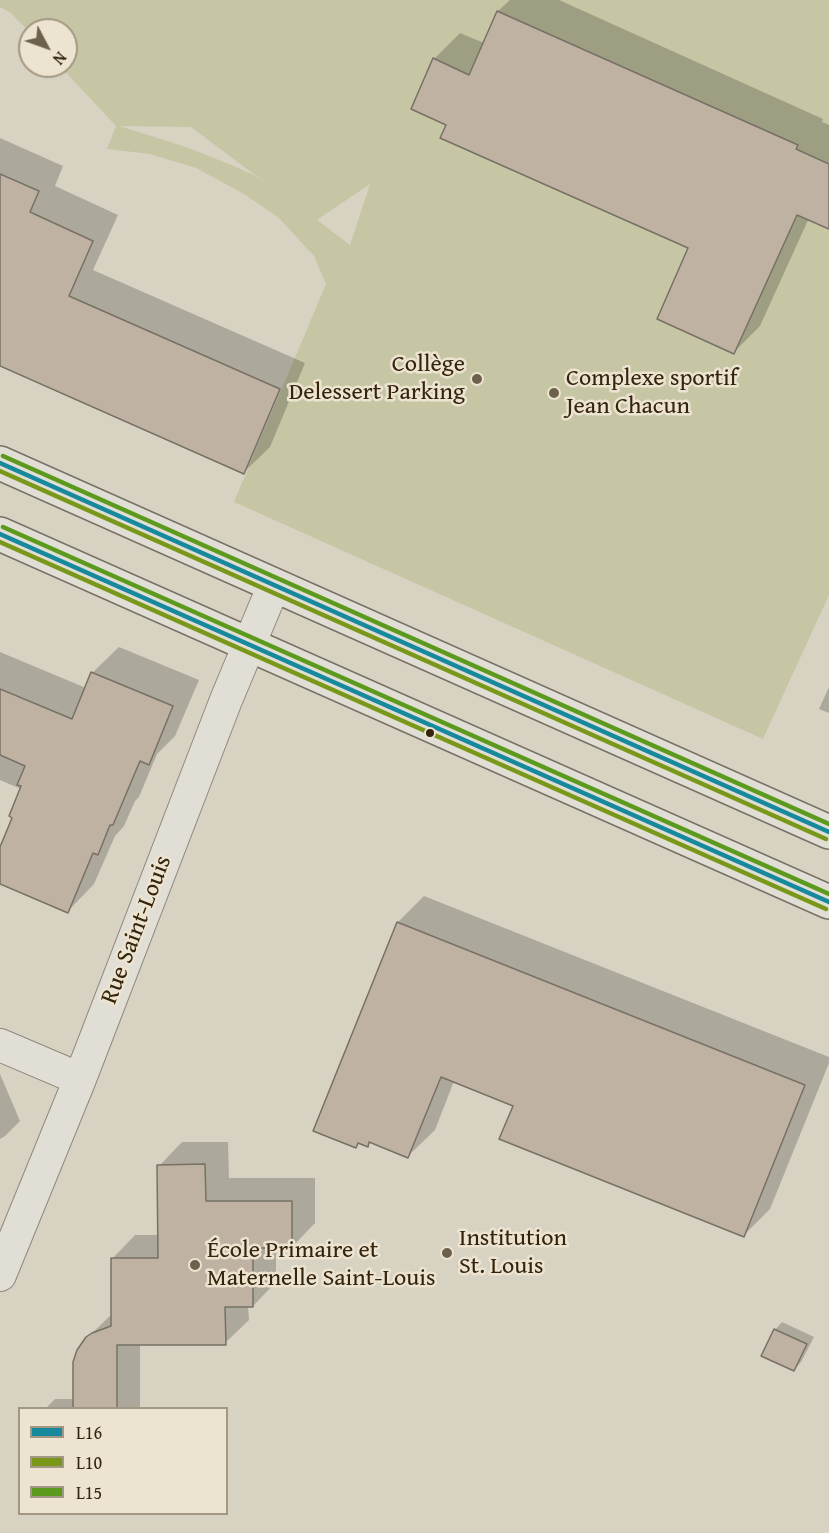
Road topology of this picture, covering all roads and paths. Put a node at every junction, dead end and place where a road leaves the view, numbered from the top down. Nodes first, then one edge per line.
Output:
1 (0, 463) edge
2 (0, 534) edge
3 (274, 585) junction
4 (249, 644) junction
5 (829, 832) edge
6 (829, 902) edge
7 (0, 1045) edge
8 (80, 1079) junction
9 (0, 1275) edge

1 - 3 main road
2 - 4 main road
3 - 4 street, Rue Saint-Louis
3 - 5 main road
4 - 6 main road
4 - 8 street, Rue Saint-Louis
7 - 8 street
8 - 9 street, Rue Saint-Louis

